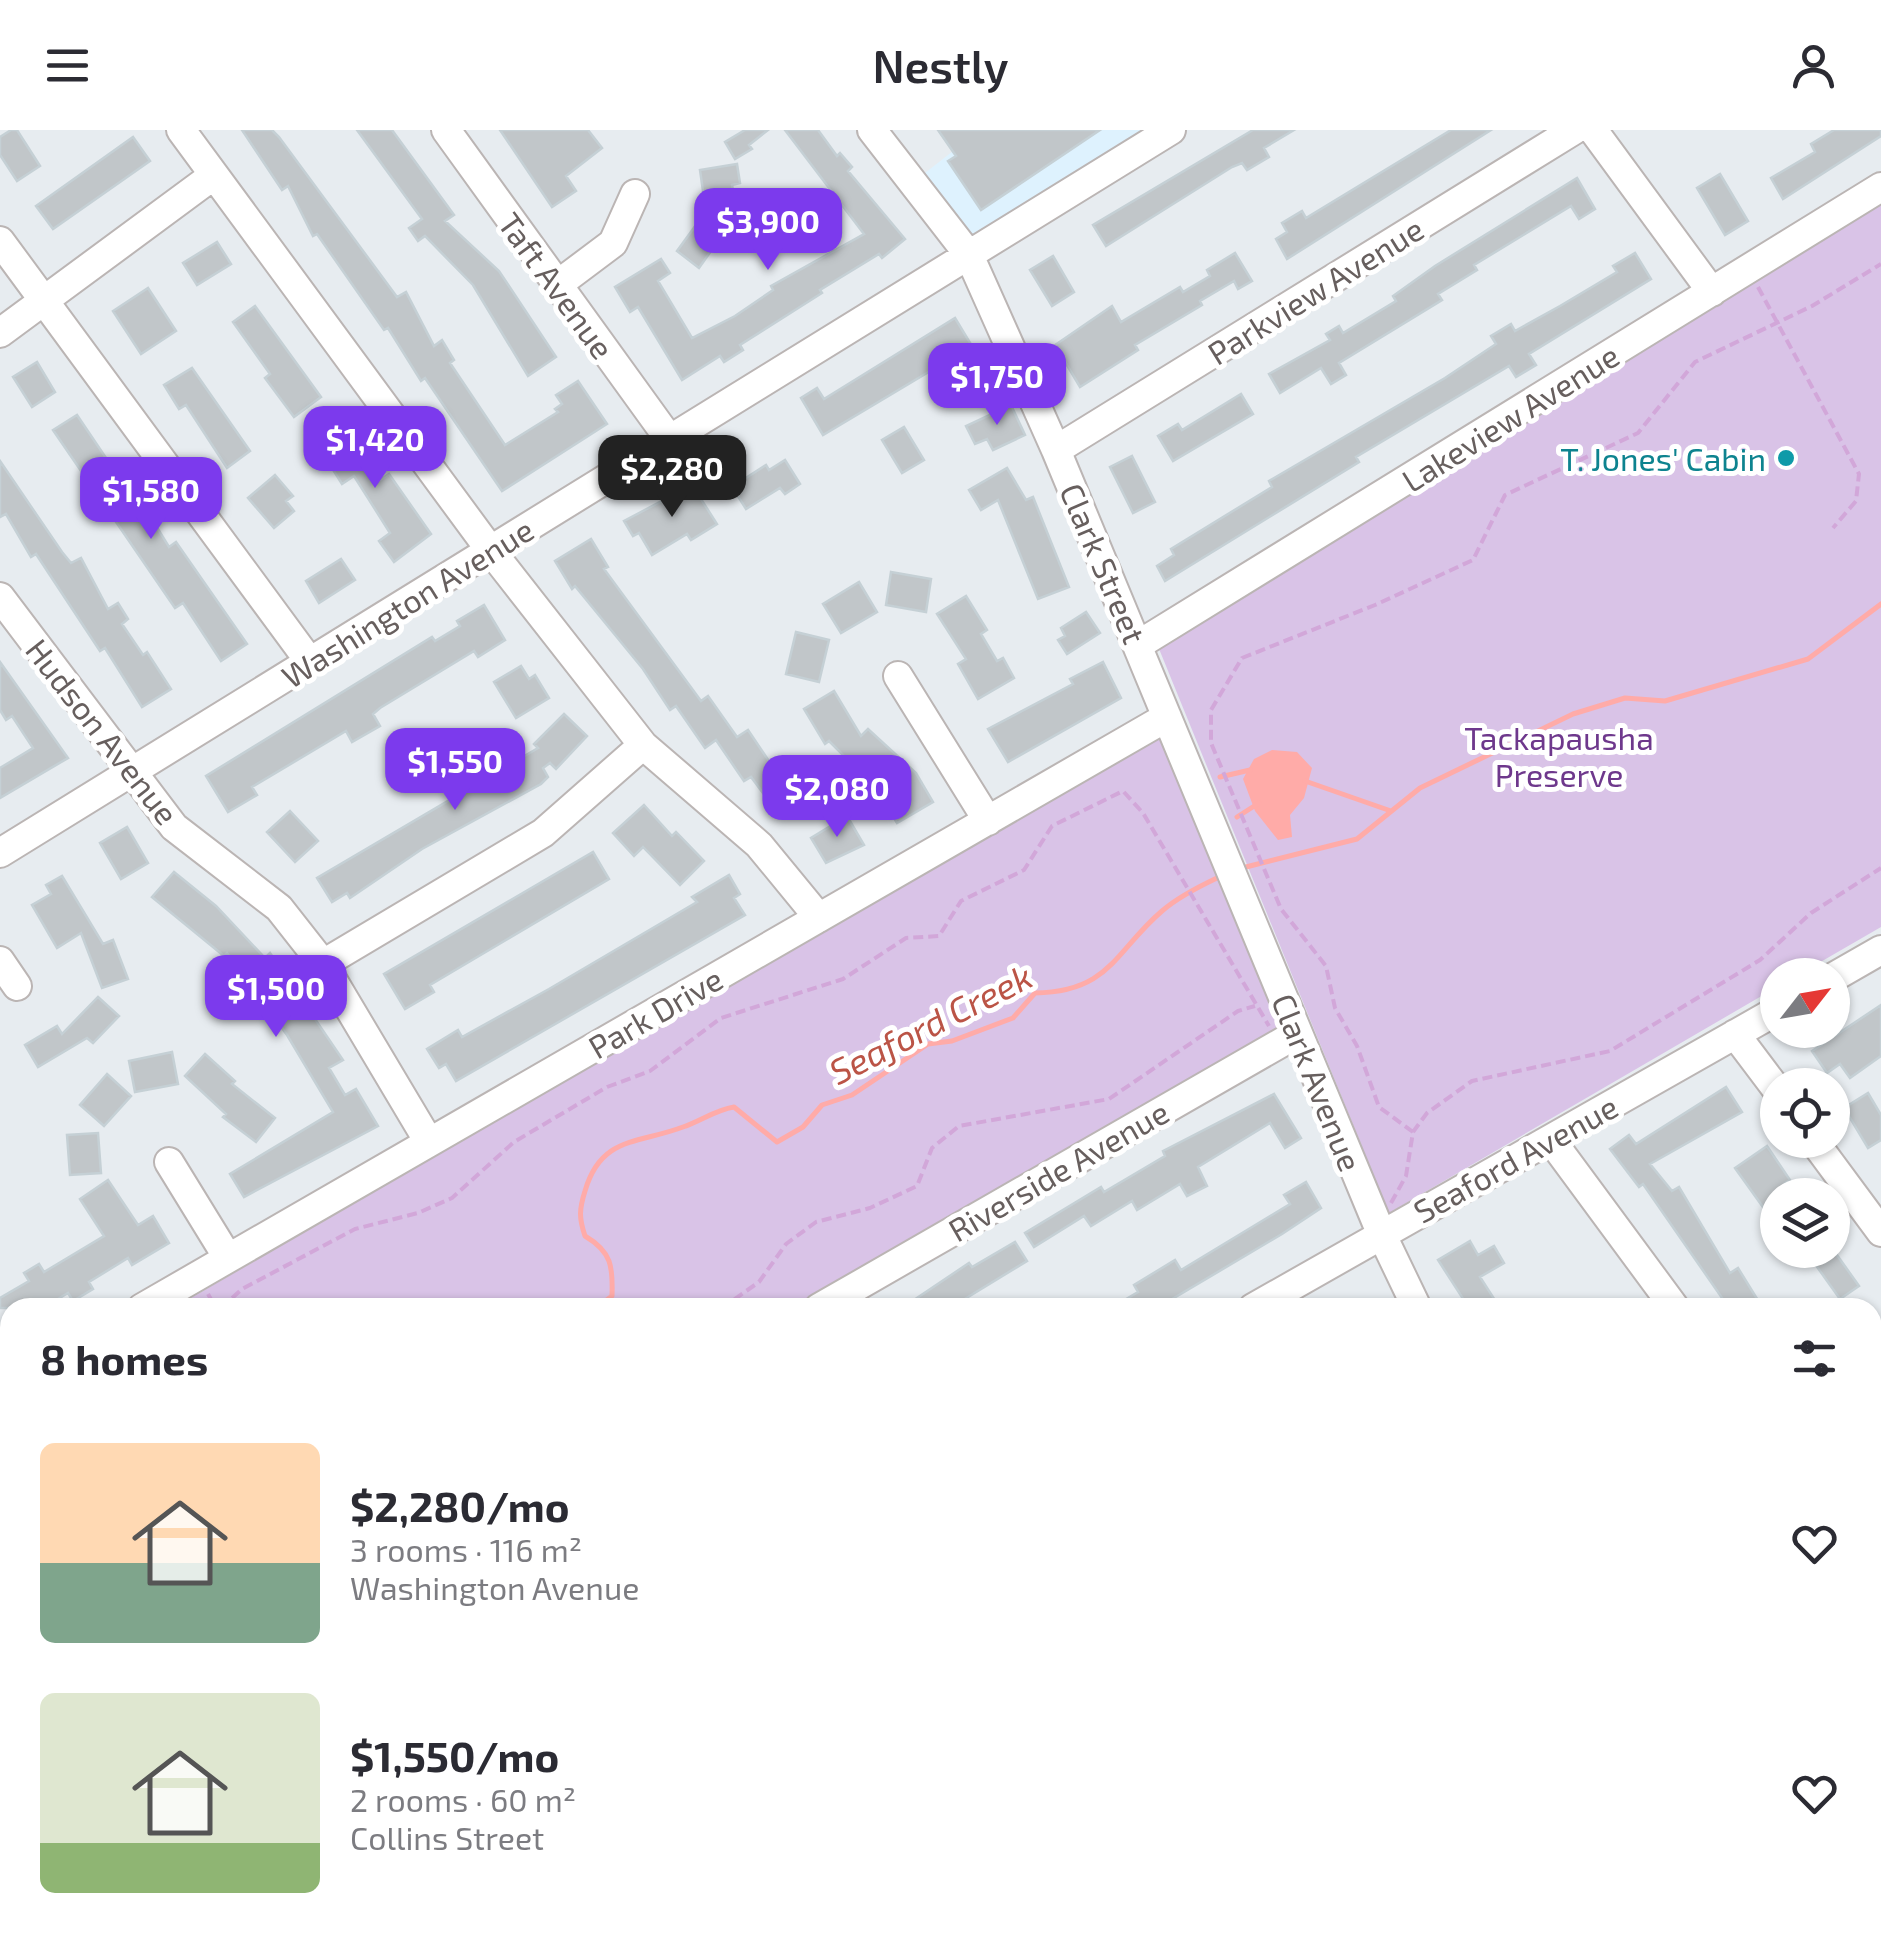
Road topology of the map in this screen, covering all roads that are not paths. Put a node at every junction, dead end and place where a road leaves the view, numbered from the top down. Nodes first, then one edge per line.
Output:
1 (180, 130) edge
2 (446, 130) edge
3 (872, 130) edge
4 (1170, 130) edge
5 (1574, 130) edge
6 (1593, 130) edge
7 (1127, 140) edge
8 (214, 175) junction
9 (1881, 187) edge
10 (635, 194) dead end
11 (0, 240) edge
12 (969, 255) junction
13 (557, 286) junction
14 (1712, 292) junction
15 (44, 300) junction
16 (0, 333) edge
17 (670, 440) junction
18 (1056, 450) junction
19 (491, 551) junction
20 (0, 596) edge
21 (1138, 645) junction
22 (310, 662) junction
23 (898, 676) dead end
24 (1167, 718) junction
25 (643, 746) junction
26 (130, 774) junction
27 (988, 821) junction
28 (0, 854) edge
29 (1224, 854) joint
30 (818, 918) junction
31 (1881, 950) edge
32 (0, 961) edge
33 (323, 964) junction
34 (1850, 968) edge
35 (17, 986) dead end
36 (1760, 1020) edge
37 (1284, 1030) junction
38 (1735, 1034) junction
39 (1761, 1068) edge
40 (1551, 1140) junction
41 (429, 1142) junction
42 (1826, 1158) edge
43 (170, 1162) dead end
44 (1881, 1232) edge
45 (1381, 1233) junction
46 (228, 1258) junction
47 (159, 1298) edge
48 (835, 1298) edge
49 (1270, 1298) edge
50 (1412, 1298) edge
51 (1668, 1298) edge

1 - 8 street
2 - 13 street, Taft Avenue
3 - 12 street, Clark Street
4 - 7 street, Washington Avenue
5 - 18 street, Parkview Avenue
6 - 14 street
7 - 12 street, Washington Avenue
8 - 15 street
8 - 19 street
9 - 14 street, Lakeview Avenue
10 - 13 street
11 - 15 street
12 - 17 street, Washington Avenue
12 - 18 street, Clark Street
13 - 17 street, Taft Avenue
14 - 21 street, Lakeview Avenue
15 - 16 street
15 - 22 street
17 - 19 street, Washington Avenue
18 - 21 street, Clark Street
19 - 22 street, Washington Avenue
19 - 25 street
20 - 26 street, Hudson Avenue
21 - 24 street, Clark Street
22 - 26 street, Washington Avenue
23 - 27 street
24 - 27 street, Park Drive
24 - 29 street, Clark Street
25 - 30 street
25 - 33 street
26 - 28 street, Washington Avenue
26 - 33 street, Hudson Avenue
27 - 30 street, Park Drive
29 - 37 street, Clark Avenue
30 - 41 street, Park Drive
31 - 34 street
32 - 35 street
33 - 41 street, Hudson Avenue
36 - 38 street, Seaford Avenue
37 - 45 street, Clark Avenue
37 - 48 street, Riverside Avenue
38 - 39 street
38 - 40 street, Seaford Avenue
40 - 45 street, Seaford Avenue
40 - 51 street
41 - 46 street, Park Drive
42 - 44 street
43 - 46 street
45 - 49 street, Seaford Avenue
45 - 50 street, Clark Avenue
46 - 47 street, Park Drive

